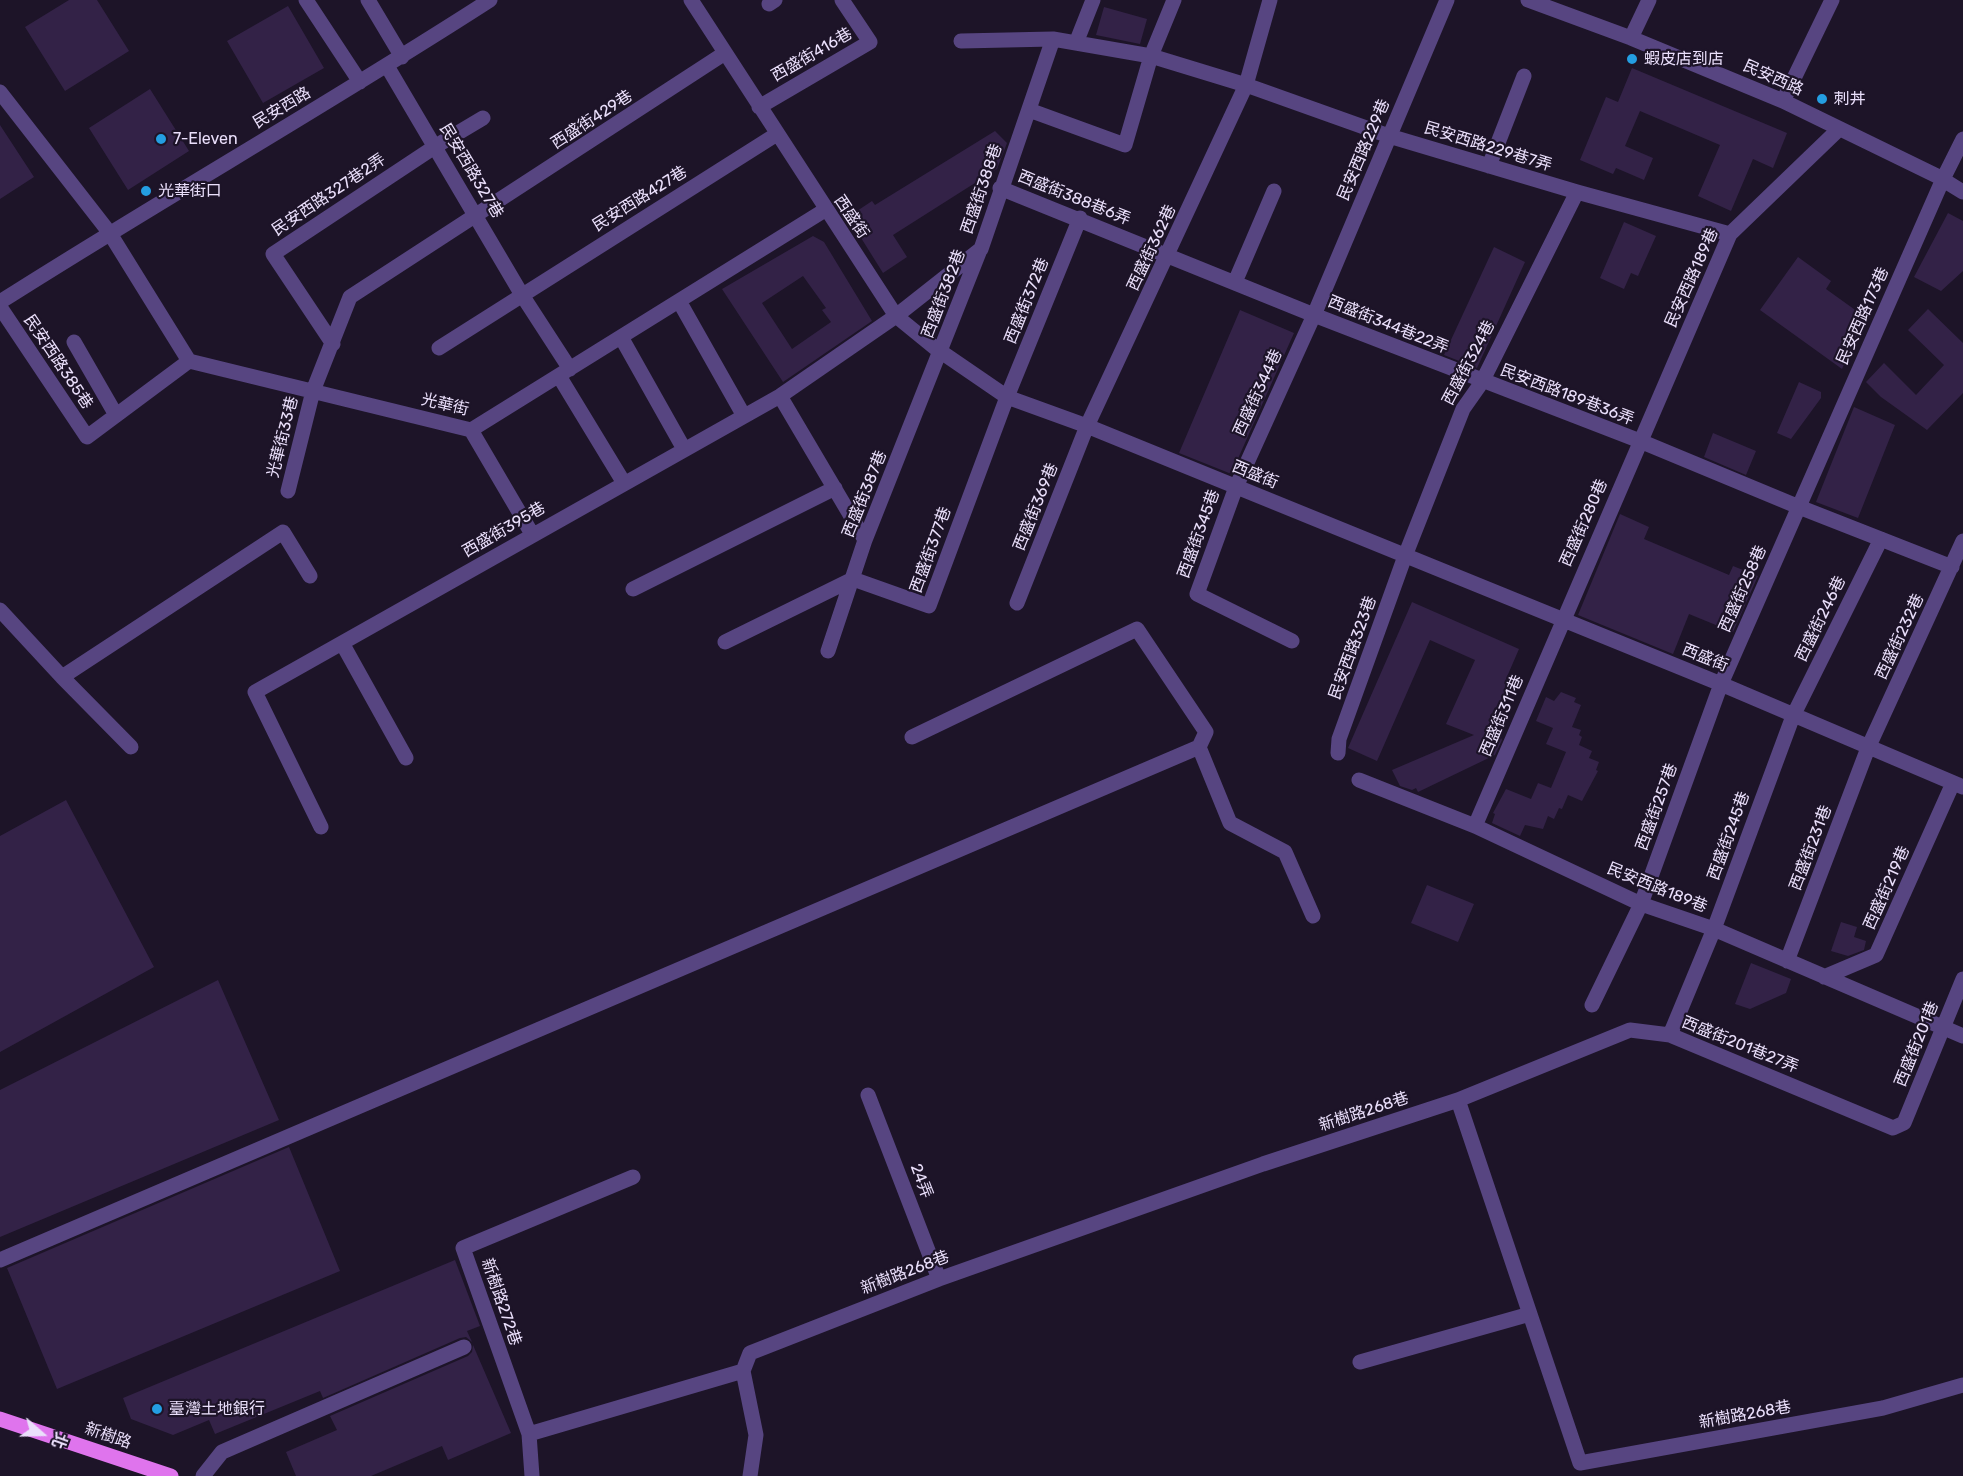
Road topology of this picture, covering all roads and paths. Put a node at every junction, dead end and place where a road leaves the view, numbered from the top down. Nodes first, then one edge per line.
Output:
1 (306, 0) edge
2 (368, 0) edge
3 (691, 0) edge
4 (842, 0) edge
5 (1093, 0) edge
6 (1173, 0) edge
7 (1270, 0) edge
8 (1447, 0) edge
9 (1528, 0) edge
10 (1649, 0) edge
11 (1832, 0) edge
12 (483, 2) edge
13 (1631, 38) junction
14 (1053, 39) junction
15 (961, 41) dead end
16 (1076, 43) junction
17 (725, 53) junction
18 (1151, 56) junction
19 (402, 57) junction
20 (387, 66) junction
21 (1524, 76) dead end
22 (360, 82) junction
23 (1246, 85) junction
24 (0, 92) edge
25 (1783, 101) junction
26 (759, 107) junction
27 (1029, 110) junction
28 (483, 118) dead end
29 (1838, 130) junction
30 (777, 134) junction
31 (1389, 136) junction
32 (1963, 139) edge
33 (436, 146) junction
34 (1489, 166) junction
35 (1943, 179) junction
36 (1000, 188) junction
37 (1274, 191) dead end
38 (1577, 192) junction
39 (1963, 192) edge
40 (825, 210) junction
41 (478, 216) junction
42 (1080, 218) junction
43 (109, 232) junction
44 (1730, 234) junction
45 (981, 249) junction
46 (1169, 255) junction
47 (1235, 282) junction
48 (522, 295) junction
49 (679, 301) junction
50 (0, 302) edge
51 (0, 307) edge
52 (1314, 315) junction
53 (896, 316) junction
54 (621, 337) junction
55 (74, 342) dead end
56 (333, 344) junction
57 (439, 348) dead end
58 (941, 352) junction
59 (189, 361) junction
60 (564, 373) junction
61 (1482, 382) junction
62 (313, 391) junction
63 (780, 396) junction
64 (1007, 397) junction
65 (116, 415) junction
66 (744, 416) junction
67 (1088, 426) junction
68 (471, 430) junction
69 (1640, 441) junction
70 (684, 449) junction
71 (624, 483) junction
72 (1236, 487) junction
73 (834, 488) junction
74 (288, 491) dead end
75 (1798, 507) junction
76 (532, 534) junction
77 (1881, 539) junction
78 (866, 540) junction
79 (1963, 541) edge
80 (1405, 556) junction
81 (1952, 567) junction
82 (310, 576) dead end
83 (853, 579) junction
84 (633, 588) dead end
85 (1017, 603) dead end
86 (0, 610) edge
87 (1562, 620) junction
88 (1292, 641) dead end
89 (725, 642) dead end
90 (342, 643) junction
91 (828, 651) dead end
92 (62, 677) junction
93 (1721, 684) junction
94 (1793, 716) junction
95 (912, 737) dead end
96 (131, 747) dead end
97 (1199, 747) junction
98 (1868, 748) junction
99 (1338, 753) dead end
100 (406, 758) dead end
101 (1359, 780) dead end
102 (1958, 785) edge
103 (1475, 826) junction
104 (321, 827) dead end
105 (1641, 904) junction
106 (1313, 916) dead end
107 (1714, 929) junction
108 (1787, 961) junction
109 (1824, 977) junction
110 (1963, 979) edge
111 (1592, 1005) dead end
112 (1943, 1028) junction
113 (1670, 1035) junction
114 (1963, 1036) edge
115 (868, 1095) dead end
116 (1458, 1100) junction
117 (1904, 1123) joint
118 (633, 1177) dead end
119 (0, 1260) edge
120 (939, 1279) junction
121 (1530, 1314) junction
122 (465, 1347) dead end
123 (1360, 1362) dead end
124 (743, 1371) junction
125 (1963, 1385) edge
126 (0, 1419) edge
127 (529, 1434) junction
128 (1582, 1470) edge
129 (171, 1476) edge
130 (203, 1476) edge
131 (532, 1476) edge
132 (750, 1476) edge

1 - 22 street
2 - 19 street
3 - 17 street, 西盛街
4 - 26 street, 西盛街416巷
5 - 16 street
6 - 18 street
7 - 23 street, 西盛街362巷
8 - 31 street, 民安西路229巷
9 - 13 street, 民安西路
10 - 13 street
11 - 25 street
12 - 19 street, 民安西路
13 - 25 street, 民安西路
14 - 15 street, 民安西路229巷7弄
14 - 16 street, 民安西路229巷7弄
14 - 27 street, 西盛街388巷
16 - 18 street, 民安西路229巷7弄
17 - 26 street, 西盛街
17 - 41 street, 西盛街429巷
18 - 23 street, 民安西路229巷7弄
18 - 27 street
19 - 20 street, 民安西路
20 - 22 street, 民安西路
20 - 33 street, 民安西路327巷
21 - 34 street
22 - 43 street, 民安西路
23 - 31 street, 民安西路229巷7弄
23 - 46 street, 西盛街362巷
24 - 43 street
25 - 29 street, 民安西路
26 - 30 street, 西盛街
27 - 36 street, 西盛街388巷
28 - 33 street
29 - 35 street, 民安西路
29 - 44 street, 民安西路189巷
30 - 40 street, 西盛街
30 - 48 street, 民安西路427巷
31 - 34 street, 民安西路229巷7弄
31 - 52 street, 民安西路229巷
32 - 35 street, 民安西路173巷
33 - 41 street, 民安西路327巷
33 - 56 street, 民安西路327巷2弄
34 - 38 street, 民安西路229巷7弄
35 - 39 street, 民安西路
35 - 75 street, 民安西路173巷
36 - 42 street, 西盛街388巷6弄
36 - 45 street, 西盛街388巷
37 - 47 street
38 - 44 street, 民安西路229巷7弄
38 - 61 street, 西盛街324巷
40 - 49 street, 光華街
40 - 53 street, 西盛街
41 - 48 street, 民安西路327巷
41 - 56 street, 西盛街429巷
42 - 46 street, 西盛街388巷6弄
42 - 64 street, 西盛街372巷
43 - 50 street, 民安西路
43 - 59 street
44 - 69 street, 民安西路189巷
45 - 53 street, 西盛街388巷
45 - 58 street, 西盛街382巷
46 - 47 street, 西盛街388巷6弄
46 - 67 street, 西盛街362巷
47 - 52 street, 西盛街344巷22弄
48 - 57 street, 民安西路427巷
48 - 60 street, 民安西路327巷
49 - 54 street, 光華街
49 - 66 street
51 - 65 street, 民安西路385巷
52 - 61 street, 西盛街344巷22弄
52 - 72 street, 西盛街344巷
53 - 58 street, 西盛街
53 - 63 street, 西盛街395巷
54 - 60 street, 光華街
54 - 70 street
55 - 65 street
56 - 62 street, 光華街33巷
58 - 64 street, 西盛街
58 - 78 street, 西盛街387巷
59 - 62 street, 光華街
59 - 65 street
60 - 68 street, 光華街
60 - 71 street, 民安西路327巷
61 - 69 street, 民安西路189巷36弄
61 - 80 street, 西盛街324巷
62 - 68 street, 光華街
62 - 74 street, 光華街33巷
63 - 66 street, 西盛街395巷
63 - 73 street
64 - 67 street, 西盛街
64 - 83 street, 西盛街377巷
66 - 70 street, 西盛街395巷
67 - 72 street, 西盛街
67 - 85 street, 西盛街369巷
68 - 76 street
69 - 75 street, 民安西路189巷36弄
69 - 87 street, 西盛街280巷
70 - 71 street, 西盛街395巷
71 - 76 street, 西盛街395巷
72 - 80 street, 西盛街
72 - 88 street, 西盛街345巷
73 - 78 street
73 - 84 street
75 - 77 street, 民安西路189巷36弄
75 - 93 street, 西盛街258巷
76 - 90 street, 西盛街395巷
77 - 81 street, 民安西路189巷36弄
77 - 94 street, 西盛街246巷
78 - 83 street, 西盛街387巷
79 - 81 street, 西盛街232巷
80 - 87 street, 西盛街
80 - 99 street, 民安西路323巷
81 - 98 street, 西盛街232巷
82 - 92 street
83 - 89 street
83 - 91 street, 西盛街387巷
86 - 92 street
87 - 93 street, 西盛街
87 - 103 street, 西盛街311巷
90 - 100 street
90 - 104 street, 西盛街395巷
92 - 96 street
93 - 94 street, 西盛街
93 - 105 street, 西盛街257巷
94 - 98 street, 西盛街
94 - 107 street, 西盛街245巷
95 - 97 street
97 - 106 street
97 - 119 street
98 - 102 street, 西盛街
98 - 108 street, 西盛街231巷
101 - 103 street, 民安西路189巷
102 - 109 street, 西盛街219巷
103 - 105 street, 民安西路189巷
105 - 107 street, 民安西路189巷
105 - 111 street, 西盛街257巷
107 - 108 street, 民安西路189巷
107 - 113 street, 西盛街245巷
108 - 109 street, 民安西路189巷
109 - 112 street, 民安西路189巷
110 - 112 street, 西盛街201巷
112 - 114 street, 民安西路189巷
112 - 117 street, 西盛街201巷
113 - 116 street, 西盛街201巷27弄
113 - 117 street, 西盛街201巷27弄
115 - 120 street, 24弄
116 - 120 street, 新樹路268巷
116 - 121 street, 新樹路268巷
118 - 127 street, 新樹路272巷
120 - 124 street, 新樹路268巷
121 - 123 street
121 - 128 street, 新樹路268巷
122 - 130 street
124 - 127 street
124 - 132 street
125 - 128 street, 新樹路268巷
126 - 129 main road, 新樹路
127 - 131 street, 新樹路272巷

